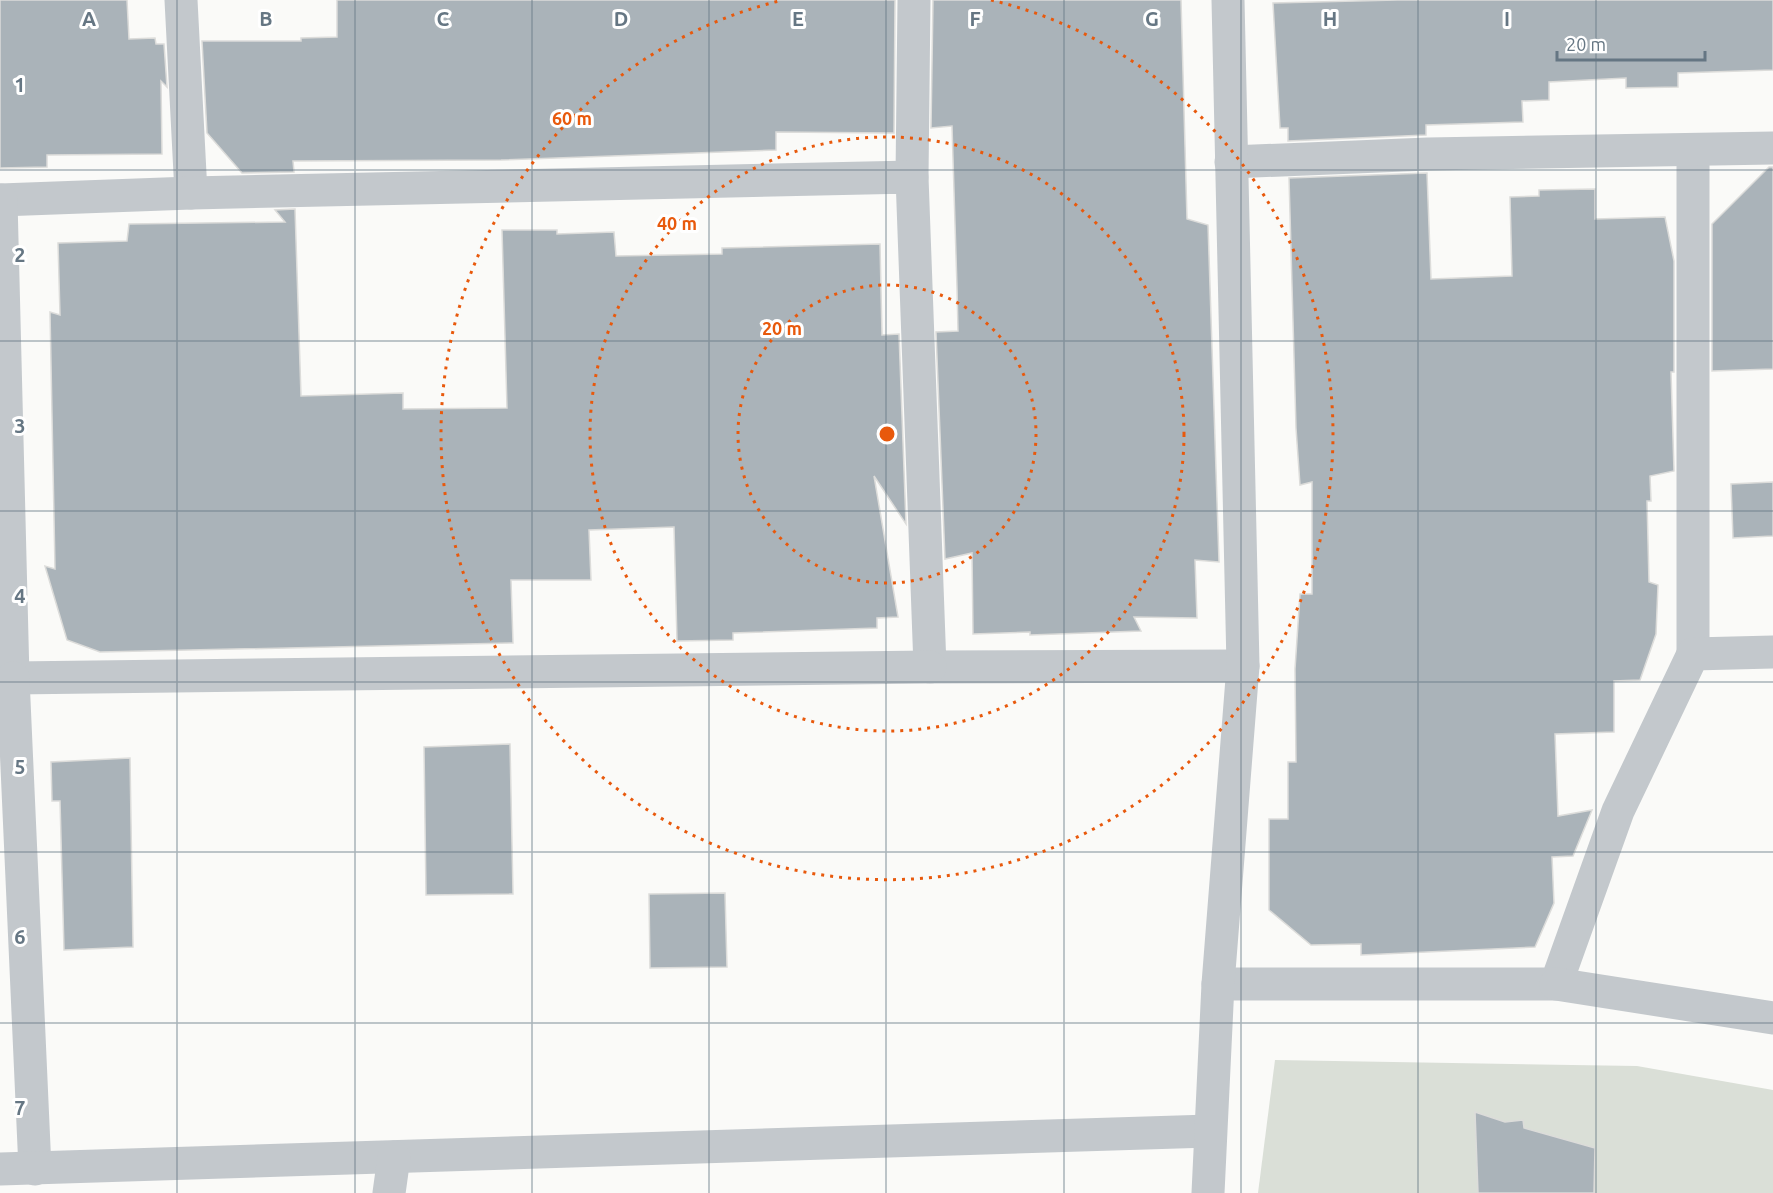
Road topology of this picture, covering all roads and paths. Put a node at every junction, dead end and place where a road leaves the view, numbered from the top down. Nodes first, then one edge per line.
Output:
1 (182, 0) edge
2 (914, 0) edge
3 (1228, 0) edge
4 (1773, 148) edge
5 (1693, 150) junction
6 (1231, 162) junction
7 (912, 177) junction
8 (191, 193) junction
9 (0, 200) edge
10 (1773, 652) edge
11 (1693, 654) junction
12 (1243, 666) junction
13 (930, 667) junction
14 (13, 678) junction
15 (1218, 984) junction
16 (1556, 984) junction
17 (1773, 1018) edge
18 (1210, 1131) junction
19 (394, 1157) junction
20 (0, 1168) edge
21 (35, 1169) junction
22 (389, 1193) edge
23 (1208, 1193) edge

1 - 8 street
2 - 7 street
3 - 6 street
4 - 5 street
5 - 6 street
5 - 11 street
6 - 12 street
7 - 8 street
7 - 13 street
8 - 9 street
9 - 14 street
10 - 11 street
11 - 16 street
12 - 13 street
12 - 15 street
13 - 14 street
14 - 21 street
15 - 16 street
15 - 18 street
16 - 17 street
18 - 19 street
18 - 23 street
19 - 21 street
19 - 22 street
20 - 21 street

